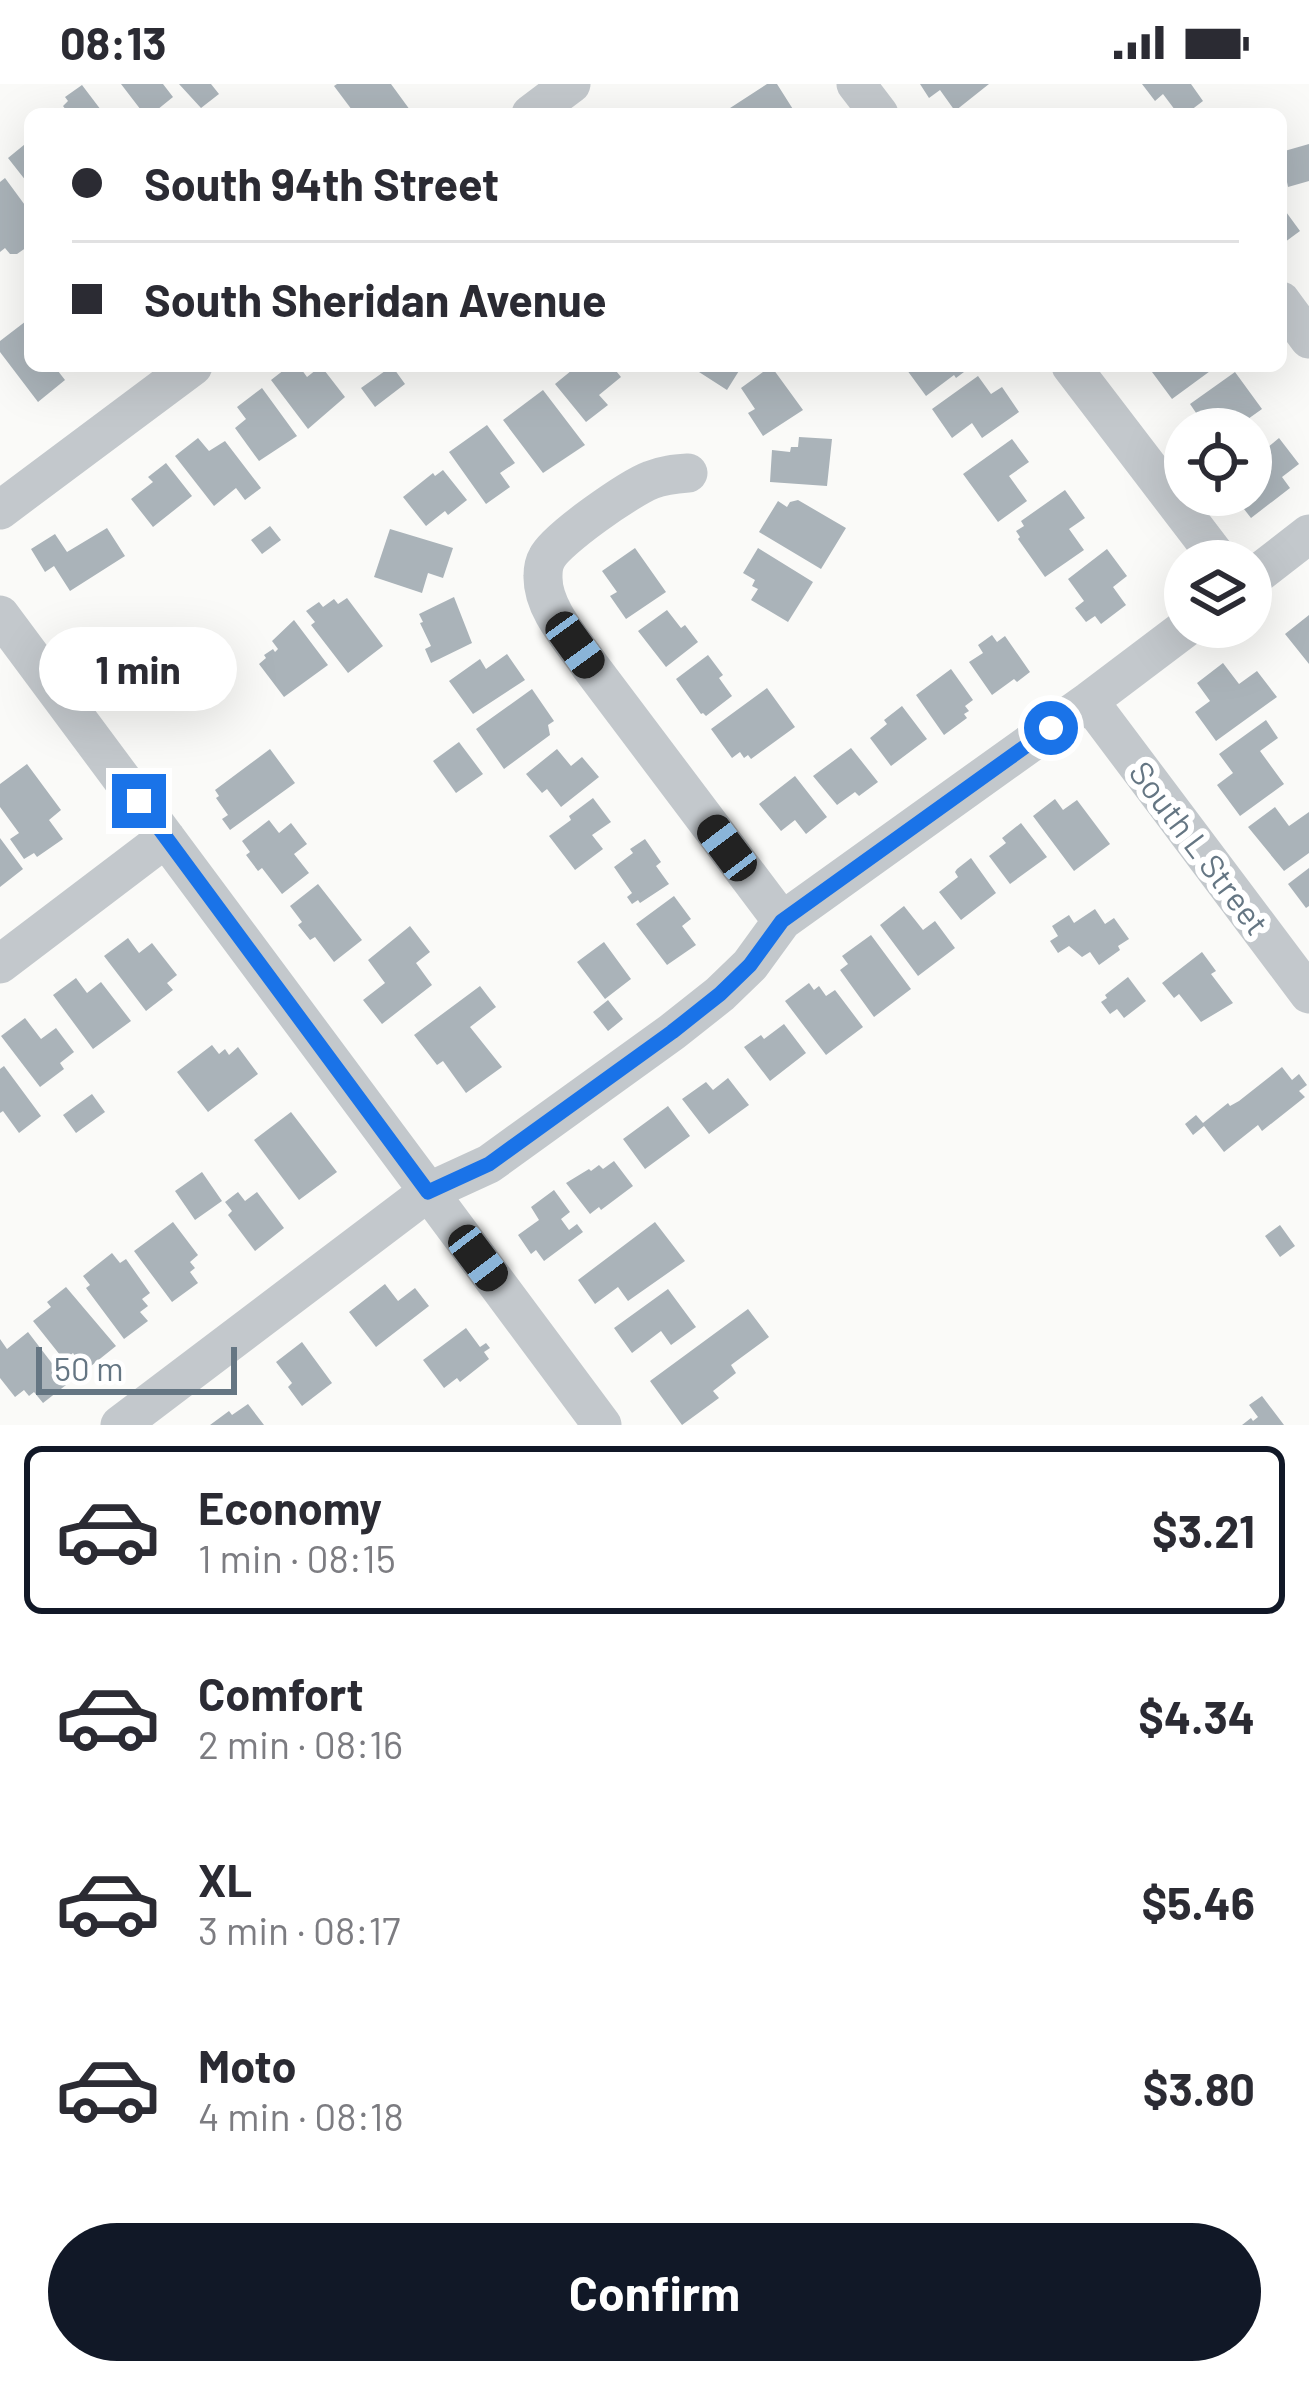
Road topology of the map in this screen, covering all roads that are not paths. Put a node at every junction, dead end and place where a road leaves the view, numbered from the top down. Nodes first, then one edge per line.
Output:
1 (572, 84) edge
2 (856, 84) edge
3 (539, 108) edge
4 (874, 108) edge
5 (1287, 309) edge
6 (1309, 339) edge
7 (185, 372) edge
8 (1076, 372) edge
9 (688, 473) dead end
10 (0, 510) edge
11 (1309, 535) edge
12 (1204, 540) edge
13 (1272, 563) edge
14 (0, 615) edge
15 (1164, 644) edge
16 (1089, 701) junction
17 (166, 838) junction
18 (782, 921) junction
19 (0, 964) edge
20 (1309, 994) edge
21 (428, 1192) junction
22 (120, 1425) edge
23 (602, 1425) edge

1 - 3 street
2 - 4 street
5 - 6 street
7 - 10 street
8 - 12 street
9 - 18 street
11 - 13 street
14 - 17 street
15 - 16 street
16 - 18 street
16 - 20 street, South L Street
17 - 19 street
17 - 21 street
18 - 21 street
21 - 22 street
21 - 23 street

